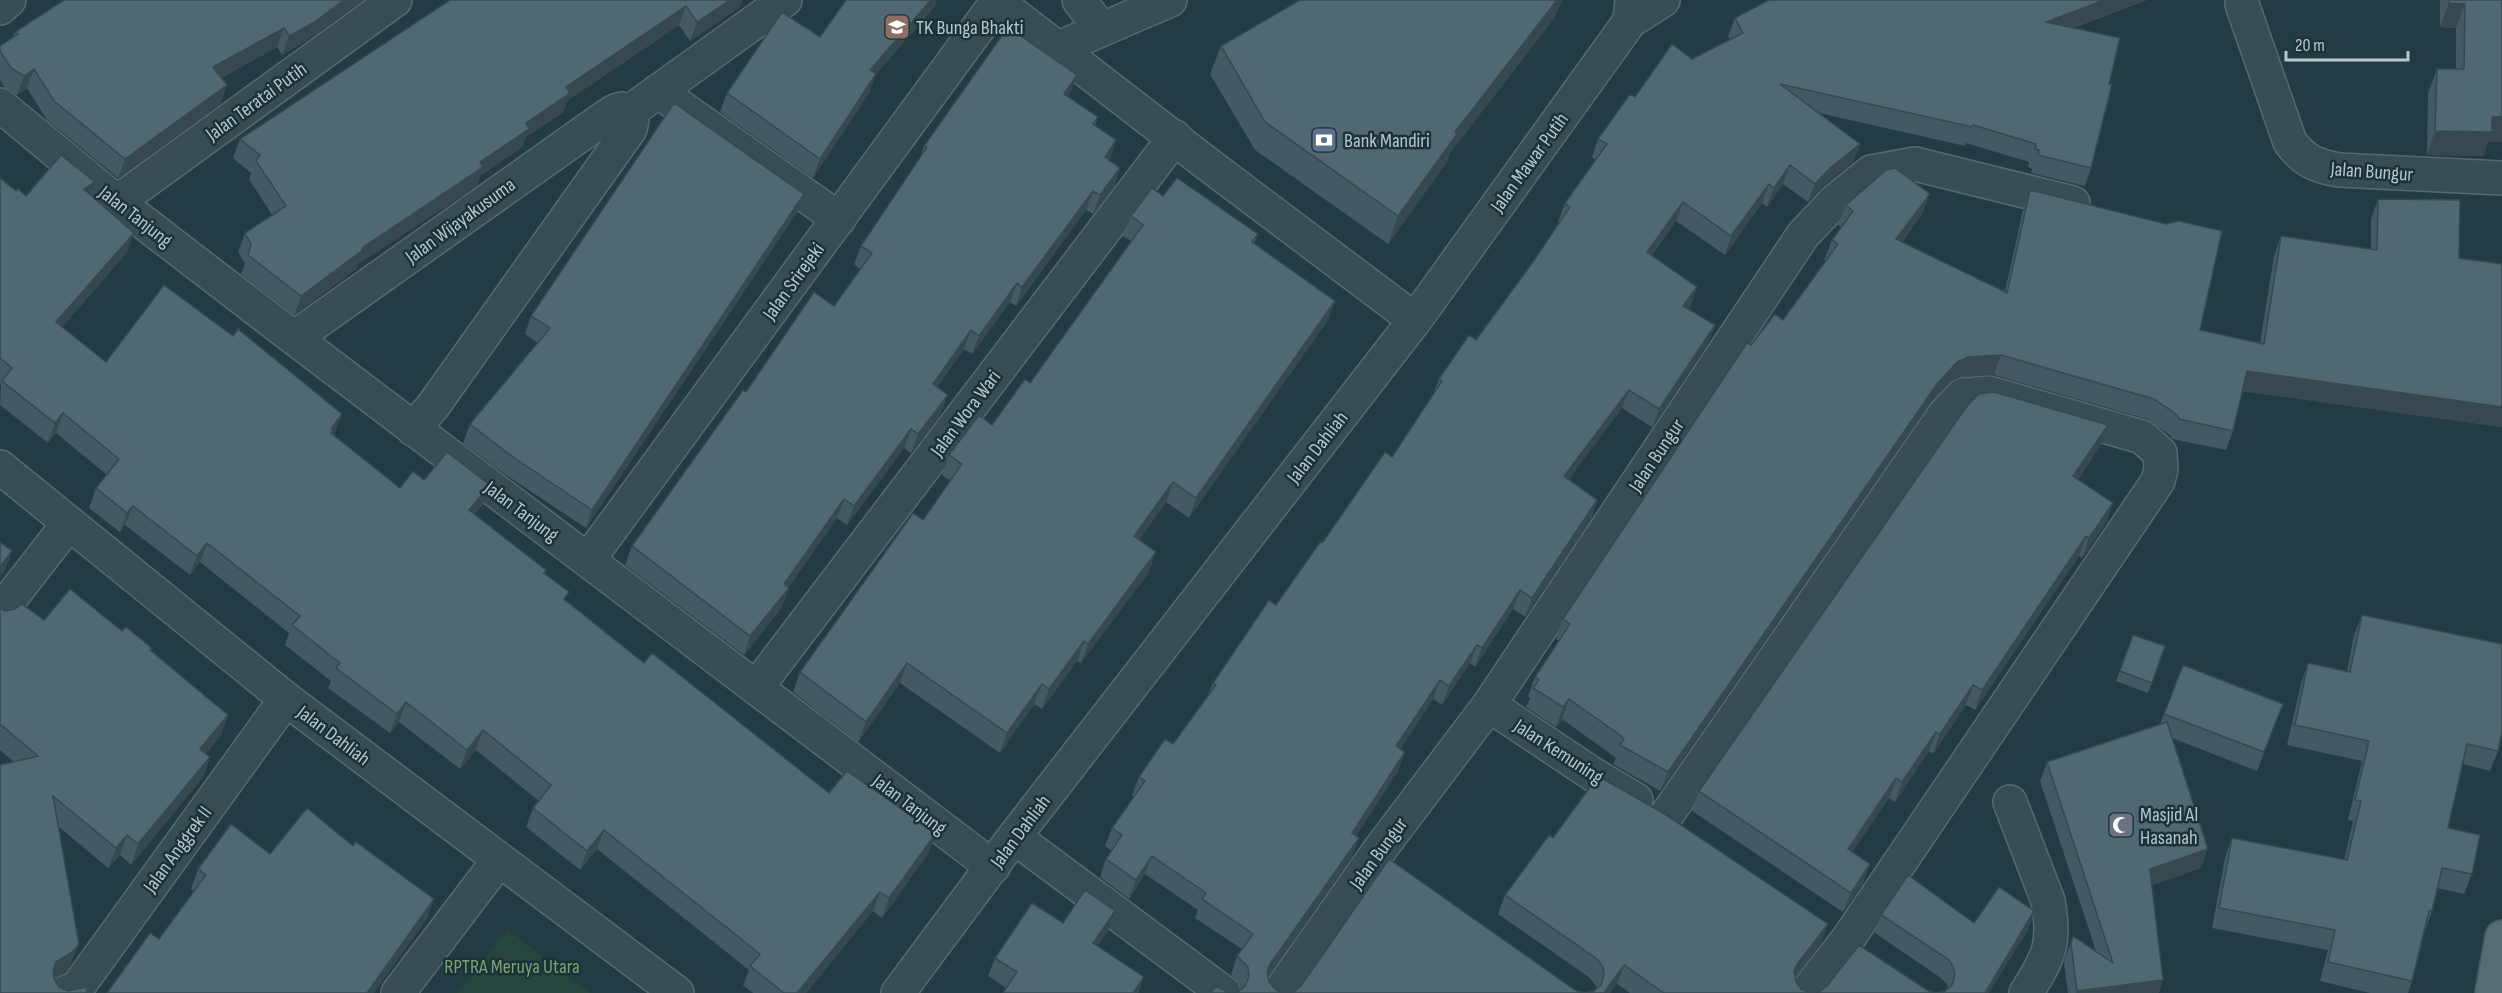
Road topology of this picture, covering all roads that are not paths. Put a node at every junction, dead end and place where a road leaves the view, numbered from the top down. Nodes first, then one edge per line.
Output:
1 (9, 0) edge
2 (395, 0) edge
3 (785, 0) edge
4 (1079, 0) edge
5 (1170, 0) edge
6 (1663, 0) edge
7 (996, 1) edge
8 (2242, 4) dead end
9 (0, 8) edge
10 (1631, 11) edge
11 (1101, 29) junction
12 (1059, 48) junction
13 (658, 91) junction
14 (0, 105) edge
15 (628, 113) junction
16 (1175, 137) junction
17 (2502, 178) edge
18 (117, 202) junction
19 (2106, 211) edge
20 (839, 219) junction
21 (1415, 320) junction
22 (294, 338) junction
23 (413, 429) junction
24 (0, 467) edge
25 (69, 523) junction
26 (588, 560) junction
27 (0, 612) edge
28 (756, 688) junction
29 (286, 699) junction
30 (1489, 705) junction
31 (2010, 802) dead end
32 (1666, 816) junction
33 (1694, 836) edge
34 (1014, 837) junction
35 (1378, 852) junction
36 (499, 860) junction
37 (993, 867) junction
38 (1407, 872) edge
39 (1819, 919) edge
40 (2502, 937) edge
41 (1848, 939) junction
42 (1875, 957) edge
43 (64, 993) edge
44 (398, 993) edge
45 (677, 993) edge
46 (898, 993) edge
47 (1224, 993) edge
48 (1279, 993) edge
49 (1806, 993) edge
50 (2026, 993) edge
51 (2492, 993) edge

1 - 9 street
2 - 18 street, Jalan Teratai Putih
3 - 13 street, Jalan Wijayakusuma
4 - 11 street
5 - 11 street
6 - 10 street
7 - 12 street
7 - 20 street, Jalan Srirejeki
8 - 17 street, Jalan Bungur
10 - 21 street, Jalan Mawar Putih
11 - 12 street
12 - 16 street
13 - 15 street, Jalan Wijayakusuma
13 - 20 street
14 - 18 street, Jalan Tanjung
15 - 22 street, Jalan Wijayakusuma
15 - 23 street
16 - 21 street
16 - 28 street, Jalan Wora Wari
18 - 22 street, Jalan Tanjung
19 - 30 street, Jalan Bungur
20 - 26 street, Jalan Srirejeki
21 - 34 street, Jalan Dahliah
22 - 23 street, Jalan Tanjung
23 - 26 street, Jalan Tanjung
24 - 25 street, Jalan Dahliah
25 - 27 street
25 - 29 street, Jalan Dahliah
26 - 28 street, Jalan Tanjung
28 - 37 street, Jalan Tanjung
29 - 36 street, Jalan Dahliah
29 - 43 street, Jalan Anggrek II
30 - 32 street, Jalan Kemuning
30 - 35 street, Jalan Bungur
31 - 50 street
32 - 33 street, Jalan Kemuning
32 - 41 street
34 - 37 street, Jalan Dahliah
34 - 47 street
35 - 38 street
35 - 48 street, Jalan Bungur
36 - 44 street
36 - 45 street, Jalan Dahliah
37 - 46 street, Jalan Dahliah
39 - 41 street
40 - 51 main road
41 - 42 street
41 - 49 street

